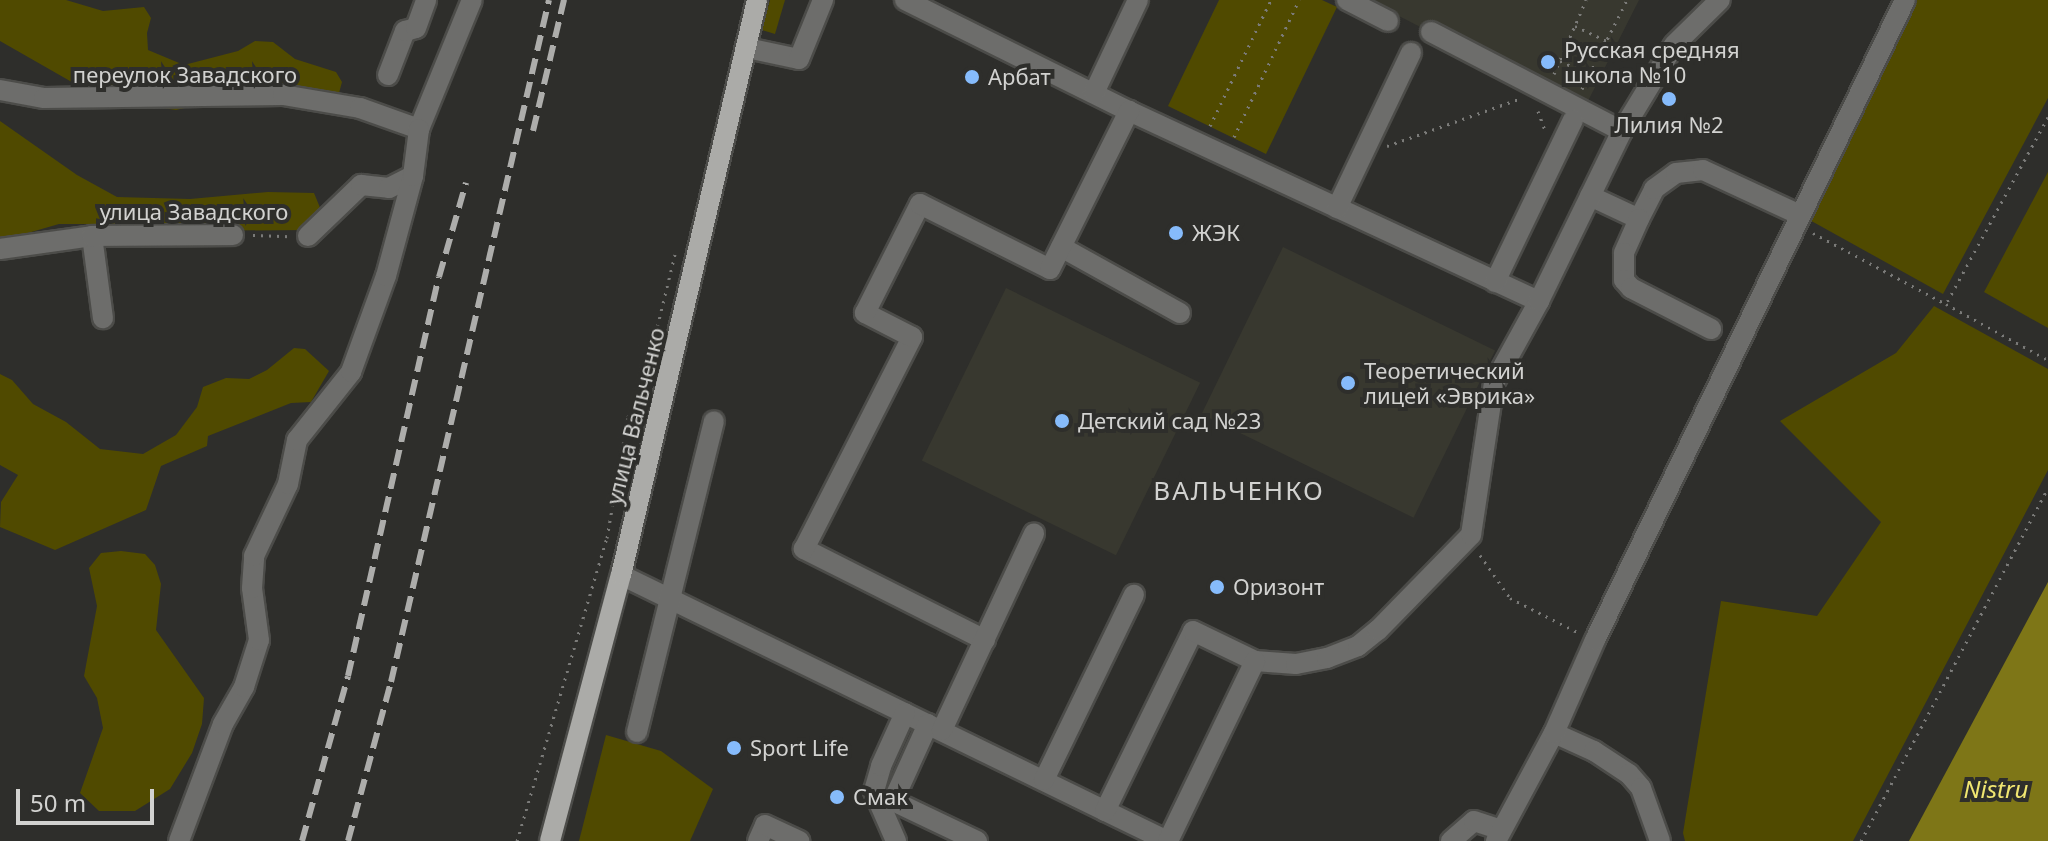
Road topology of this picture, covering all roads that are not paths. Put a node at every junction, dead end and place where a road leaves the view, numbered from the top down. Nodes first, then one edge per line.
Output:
1 (426, 0) edge
2 (472, 0) edge
3 (757, 0) edge
4 (823, 0) edge
5 (905, 0) edge
6 (1138, 0) edge
7 (1347, 0) edge
8 (1720, 0) edge
9 (1905, 0) edge
10 (1388, 21) dead end
11 (1431, 32) dead end
12 (747, 48) junction
13 (1411, 53) dead end
14 (388, 75) dead end
15 (0, 90) edge
16 (1094, 93) junction
17 (1129, 111) junction
18 (1573, 113) junction
19 (419, 129) junction
20 (1622, 131) junction
21 (413, 176) junction
22 (1590, 196) junction
23 (1337, 208) junction
24 (1639, 219) junction
25 (1798, 219) junction
26 (233, 235) road end
27 (92, 236) junction
28 (308, 236) road end
29 (1061, 247) junction
30 (0, 249) edge
31 (1495, 282) junction
32 (1539, 301) junction
33 (1180, 313) dead end
34 (103, 318) dead end
35 (1711, 329) dead end
36 (714, 421) dead end
37 (1034, 534) dead end
38 (621, 575) junction
39 (1134, 595) dead end
40 (669, 596) junction
41 (985, 640) junction
42 (1255, 661) junction
43 (905, 713) junction
44 (935, 727) junction
45 (637, 732) dead end
46 (1554, 733) junction
47 (1044, 780) junction
48 (1105, 811) junction
49 (1499, 835) edge
50 (1653, 835) edge
51 (179, 841) edge
52 (550, 841) edge
53 (758, 841) edge
54 (800, 841) edge
55 (896, 841) edge
56 (977, 841) edge
57 (1167, 841) edge
58 (1451, 841) edge

1 - 14 street
2 - 19 street
3 - 12 main road, улица Вальченко
4 - 12 street
5 - 16 street
6 - 16 street
7 - 10 street
8 - 20 street
9 - 25 street
11 - 18 street
12 - 38 main road, улица Вальченко
13 - 23 street
15 - 19 street, переулок Завадского
16 - 17 street
17 - 23 street
17 - 29 street
18 - 20 street
18 - 31 street
19 - 21 street
20 - 22 street
21 - 28 street, улица Завадского
21 - 51 street
22 - 24 street
22 - 32 street
23 - 31 street
24 - 25 street
24 - 35 street
25 - 46 street
26 - 27 street, улица Завадского
27 - 30 street, улица Завадского
27 - 34 street
29 - 33 street
29 - 41 street
31 - 32 street
32 - 42 street
36 - 40 street
37 - 41 street
38 - 40 street
38 - 52 main road, улица Вальченко
39 - 47 street
40 - 43 street
40 - 45 street
41 - 44 street
42 - 48 street
42 - 57 street
43 - 44 street
43 - 55 street
44 - 47 street
44 - 56 street
46 - 49 street
46 - 50 street
47 - 48 street
48 - 57 street
49 - 58 street
53 - 54 street

